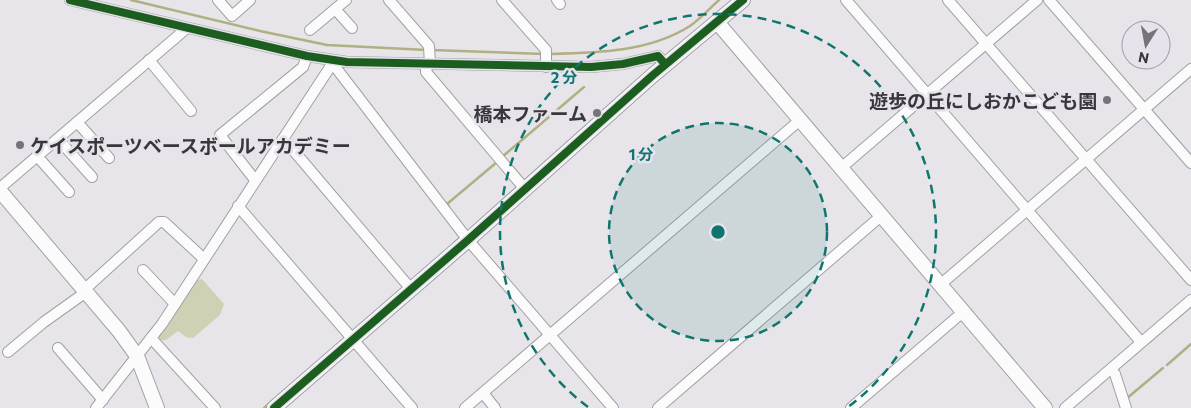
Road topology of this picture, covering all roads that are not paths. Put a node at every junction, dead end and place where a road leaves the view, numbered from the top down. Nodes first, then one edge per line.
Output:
1 (70, 0) edge
2 (218, 0) edge
3 (250, 0) edge
4 (346, 0) edge
5 (389, 0) edge
6 (502, 0) edge
7 (846, 0) edge
8 (948, 0) edge
9 (1037, 0) edge
10 (1049, 0) edge
11 (733, 3) edge
12 (335, 9) junction
13 (717, 22) junction
14 (187, 28) junction
15 (352, 28) dead end
16 (310, 30) dead end
17 (986, 44) junction
18 (307, 56) junction
19 (149, 60) junction
20 (546, 60) junction
21 (334, 62) junction
22 (428, 63) junction
23 (666, 64) junction
24 (1191, 69) edge
25 (928, 94) junction
26 (1144, 109) junction
27 (190, 111) dead end
28 (800, 120) junction
29 (77, 122) junction
30 (58, 138) junction
31 (282, 140) junction
32 (37, 156) junction
33 (109, 158) dead end
34 (1086, 159) junction
35 (1191, 163) edge
36 (841, 168) junction
37 (92, 177) dead end
38 (255, 180) junction
39 (0, 189) edge
40 (524, 190) junction
41 (69, 192) dead end
42 (238, 206) junction
43 (1028, 209) junction
44 (881, 216) junction
45 (468, 240) junction
46 (204, 259) junction
47 (143, 270) dead end
48 (1191, 280) edge
49 (940, 285) junction
50 (411, 289) junction
51 (85, 291) junction
52 (1191, 300) edge
53 (175, 304) junction
54 (963, 312) junction
55 (550, 335) junction
56 (151, 338) junction
57 (354, 339) junction
58 (1141, 342) junction
59 (58, 348) dead end
60 (8, 352) dead end
61 (137, 356) junction
62 (1111, 369) junction
63 (482, 393) junction
64 (100, 404) edge
65 (157, 408) edge
66 (215, 408) edge
67 (274, 408) edge
68 (412, 408) edge
69 (465, 408) edge
70 (495, 408) edge
71 (613, 408) edge
72 (658, 408) edge
73 (851, 408) edge
74 (1044, 408) edge
75 (1065, 408) edge
76 (1126, 408) edge

1 - 14 street
2 - 3 street
4 - 12 street
5 - 22 street
6 - 20 street
7 - 25 street
8 - 17 street
9 - 17 street
10 - 26 street
11 - 13 street
12 - 15 street
12 - 16 street
13 - 23 street
13 - 28 street
14 - 18 street
14 - 19 street
17 - 25 street
17 - 34 street
18 - 21 street
18 - 38 street
19 - 27 street
19 - 29 street
20 - 22 street
20 - 23 street
21 - 22 street
21 - 31 street
21 - 45 street
22 - 40 street
23 - 40 street
24 - 26 street
25 - 36 street
25 - 43 street
26 - 34 street
26 - 35 street
28 - 36 street
28 - 55 street
29 - 30 street
29 - 33 street
30 - 32 street
30 - 37 street
31 - 38 street
31 - 50 street
32 - 39 street
32 - 41 street
34 - 43 street
34 - 48 street
36 - 44 street
38 - 42 street
39 - 51 street
40 - 45 street
42 - 46 street
42 - 57 street
43 - 49 street
43 - 58 street
44 - 49 street
44 - 72 street
45 - 50 street
45 - 55 street
46 - 51 street
46 - 53 street
47 - 53 street
49 - 54 street
50 - 57 street
51 - 60 street
51 - 61 street
52 - 58 street
53 - 56 street
54 - 73 street
54 - 74 street
55 - 63 street
55 - 71 street
56 - 61 street
56 - 66 street
57 - 67 street
57 - 68 street
58 - 62 street
59 - 64 street
61 - 64 street
61 - 65 street
62 - 75 street
62 - 76 street
63 - 69 street
63 - 70 street

